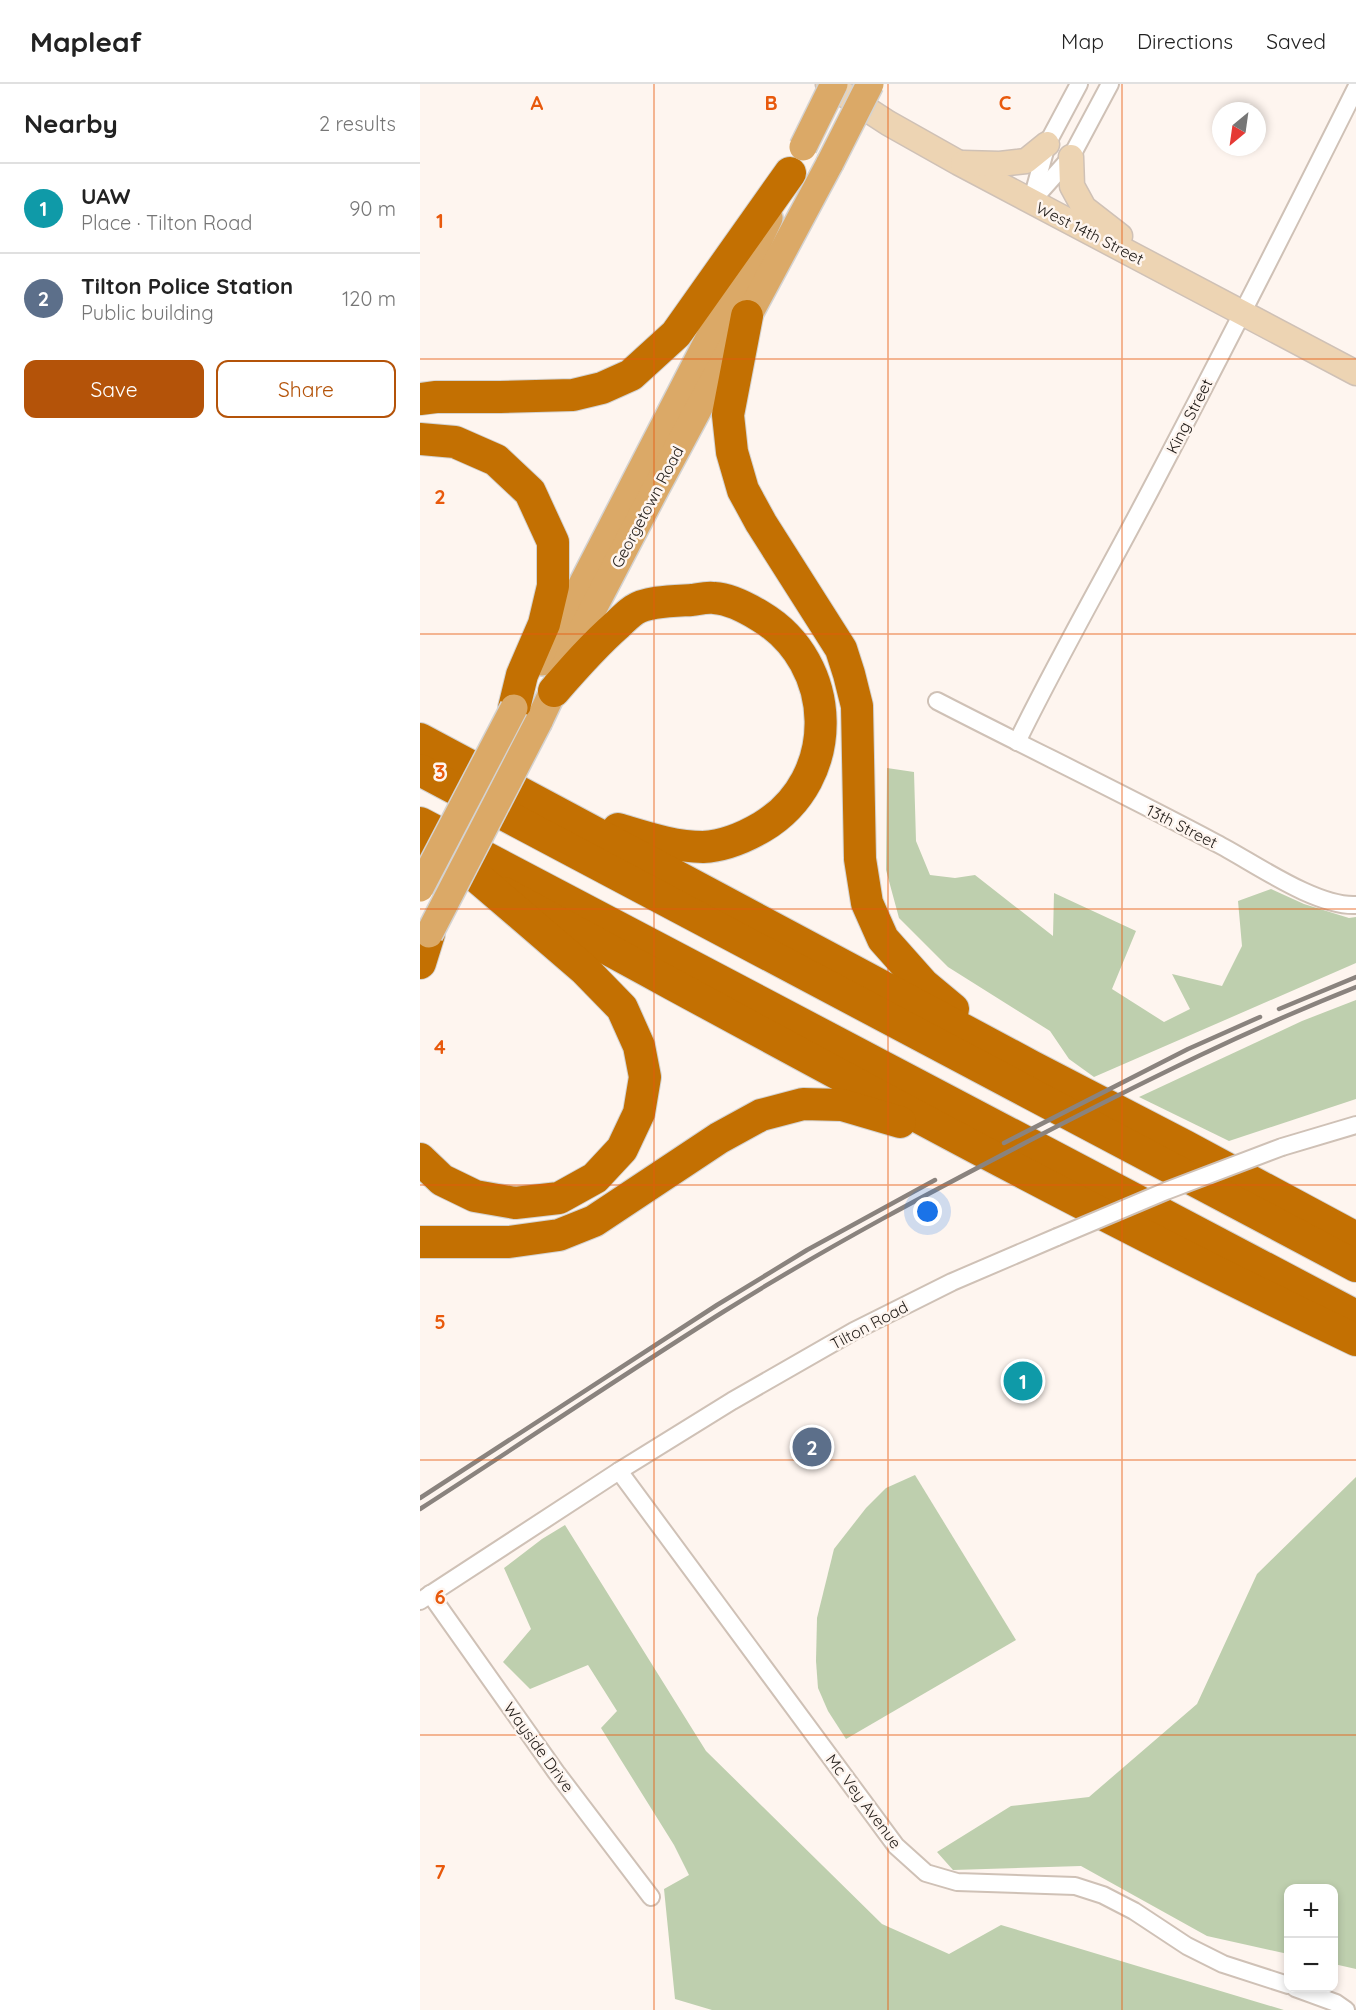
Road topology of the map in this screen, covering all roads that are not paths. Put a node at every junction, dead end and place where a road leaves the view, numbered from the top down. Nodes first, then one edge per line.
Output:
1 (828, 84) edge
2 (834, 84) edge
3 (870, 84) edge
4 (1079, 84) edge
5 (1110, 84) edge
6 (1356, 88) edge
7 (1047, 144) junction
8 (1071, 158) junction
9 (797, 160) junction
10 (959, 163) junction
11 (1031, 202) junction
12 (1167, 272) junction
13 (1242, 312) junction
14 (747, 316) junction
15 (1356, 373) edge
16 (420, 399) edge
17 (420, 438) edge
18 (554, 691) junction
19 (937, 701) dead end
20 (526, 715) junction
21 (420, 732) edge
22 (1017, 742) junction
23 (433, 746) edge
24 (420, 770) edge
25 (552, 809) junction
26 (420, 823) edge
27 (420, 849) edge
28 (478, 878) junction
29 (420, 888) edge
30 (1352, 906) edge
31 (423, 948) edge
32 (1030, 1066) junction
33 (1356, 1125) edge
34 (960, 1139) junction
35 (420, 1159) edge
36 (1356, 1238) edge
37 (420, 1242) edge
38 (1356, 1266) edge
39 (1356, 1316) edge
40 (1356, 1340) edge
41 (619, 1471) junction
42 (425, 1597) edge
43 (651, 1897) dead end
44 (1284, 1984) edge
45 (1306, 1992) edge
46 (1347, 2010) edge

1 - 10 street, West 14th Street
2 - 9 main road, Georgetown Road, bridge
3 - 14 main road, Georgetown Road, bridge
4 - 7 street
5 - 8 street
6 - 13 street, King Street
7 - 10 street
7 - 11 street
8 - 11 street
8 - 12 street
9 - 16 highway
9 - 20 main road, Georgetown Road
10 - 11 street, West 14th Street
11 - 12 street, West 14th Street
12 - 13 street, West 14th Street
13 - 15 street, West 14th Street
13 - 22 street, King Street
14 - 18 main road, Georgetown Road
14 - 32 highway
17 - 20 highway
18 - 20 main road, Georgetown Road
18 - 25 highway
19 - 22 street, 13th Street
20 - 29 main road, Georgetown Road, bridge
20 - 31 main road, Georgetown Road, bridge
21 - 23 highway
22 - 30 street, 13th Street
23 - 25 highway
24 - 38 highway
25 - 32 highway
26 - 39 highway
27 - 28 highway
28 - 34 highway
28 - 35 highway
32 - 36 highway
33 - 41 street, Tilton Road, bridge
34 - 37 highway
34 - 40 highway
41 - 42 street, Tilton Road
41 - 44 street, Mc Vey Avenue
42 - 43 street, Wayside Drive
45 - 46 street

